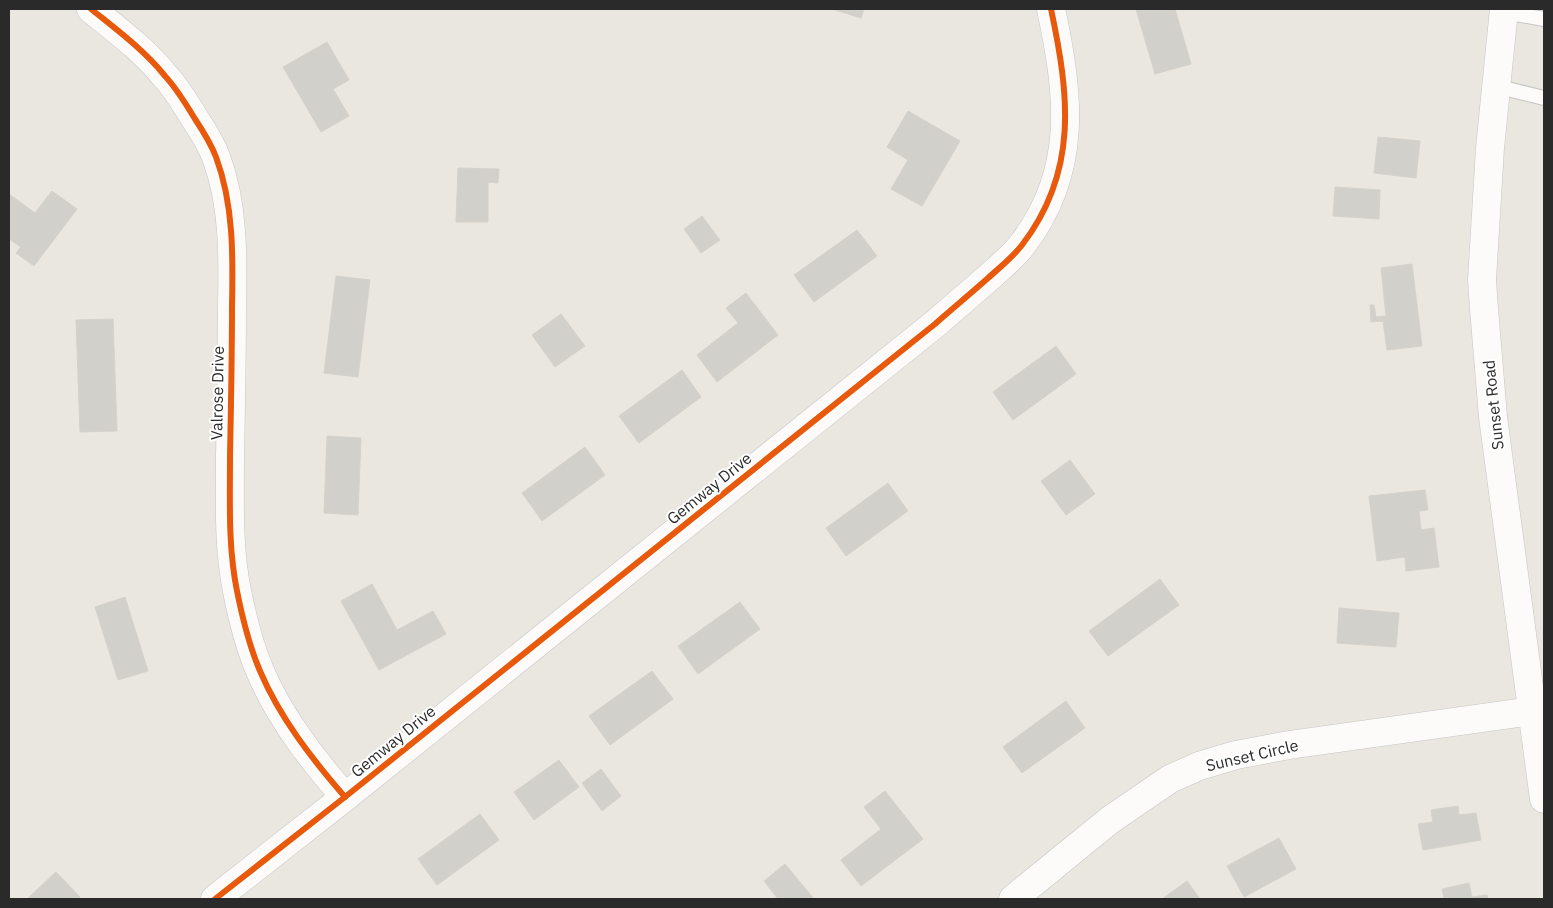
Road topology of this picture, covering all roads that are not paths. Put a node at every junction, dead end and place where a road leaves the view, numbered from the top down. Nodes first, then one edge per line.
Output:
1 (91, 9) edge
2 (1051, 9) edge
3 (1504, 10) edge
4 (1544, 19) edge
5 (1495, 86) junction
6 (1544, 98) edge
7 (1532, 711) junction
8 (345, 797) junction
9 (1544, 799) edge
10 (215, 899) edge
11 (1012, 899) edge

1 - 8 street, Valrose Drive
2 - 8 street, Gemway Drive
3 - 4 lane
3 - 5 street, Sunset Road
5 - 6 lane
5 - 7 street, Sunset Road
7 - 9 street, Sunset Road
7 - 11 street, Sunset Circle
8 - 10 street, Gemway Drive

